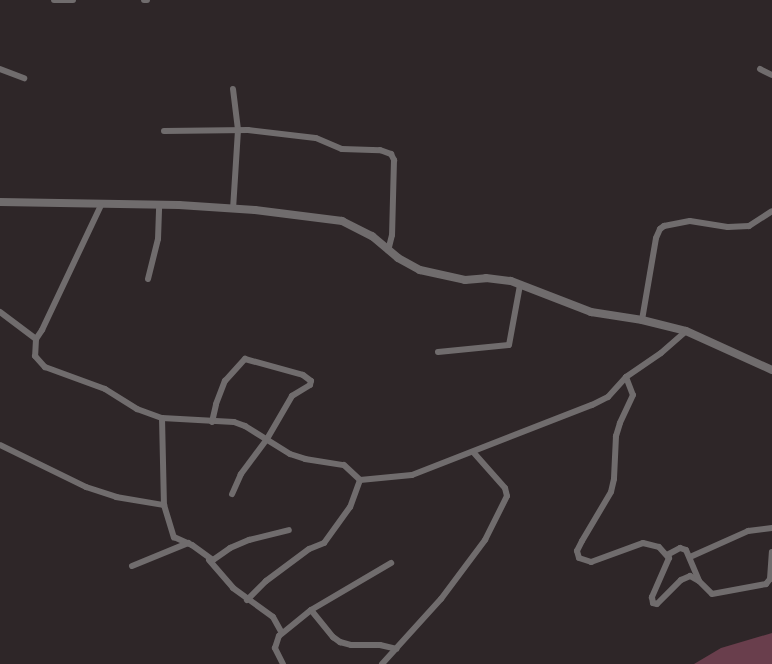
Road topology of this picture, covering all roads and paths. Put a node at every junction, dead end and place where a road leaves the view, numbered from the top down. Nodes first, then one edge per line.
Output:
1 (54, 0) edge
2 (73, 0) edge
3 (0, 69) edge
4 (760, 69) dead end
5 (772, 76) edge
6 (24, 78) dead end
7 (233, 89) dead end
8 (238, 130) junction
9 (164, 131) dead end
10 (0, 202) edge
11 (102, 203) junction
12 (159, 205) junction
13 (233, 209) junction
14 (772, 211) edge
15 (388, 251) junction
16 (148, 279) dead end
17 (520, 285) junction
18 (0, 312) edge
19 (642, 320) junction
20 (686, 331) junction
21 (36, 339) junction
22 (438, 352) dead end
23 (772, 370) edge
24 (626, 377) junction
25 (162, 418) junction
26 (212, 422) junction
27 (267, 439) junction
28 (0, 445) edge
29 (473, 452) junction
30 (360, 480) junction
31 (232, 494) dead end
32 (164, 505) junction
33 (772, 528) edge
34 (289, 530) dead end
35 (188, 543) junction
36 (772, 552) edge
37 (668, 555) junction
38 (690, 557) junction
39 (209, 560) junction
40 (391, 563) dead end
41 (132, 566) dead end
42 (699, 581) junction
43 (247, 600) junction
44 (311, 610) junction
45 (282, 633) junction
46 (397, 649) junction
47 (283, 664) edge
48 (382, 664) edge

1 - 2 street
3 - 6 street
4 - 5 street
7 - 8 street
8 - 9 street
8 - 13 street
8 - 15 street
10 - 11 street
11 - 12 street
11 - 21 street
12 - 13 street
12 - 16 street
13 - 15 street
14 - 19 street
15 - 17 street
17 - 19 street
17 - 22 street
18 - 21 street
19 - 20 street
20 - 23 street
20 - 24 street
21 - 25 street
24 - 29 street
24 - 37 street
25 - 26 street
25 - 32 street
26 - 27 street
26 - 27 street
27 - 30 street
27 - 31 street
28 - 32 street
29 - 30 street
29 - 46 street
30 - 43 street
32 - 35 street
33 - 38 street
34 - 39 street
35 - 39 street
35 - 41 street
36 - 42 street
37 - 38 street
37 - 42 street
38 - 42 street
39 - 43 street
40 - 44 street
43 - 45 street
44 - 45 street
44 - 46 street
45 - 47 street
46 - 48 street

